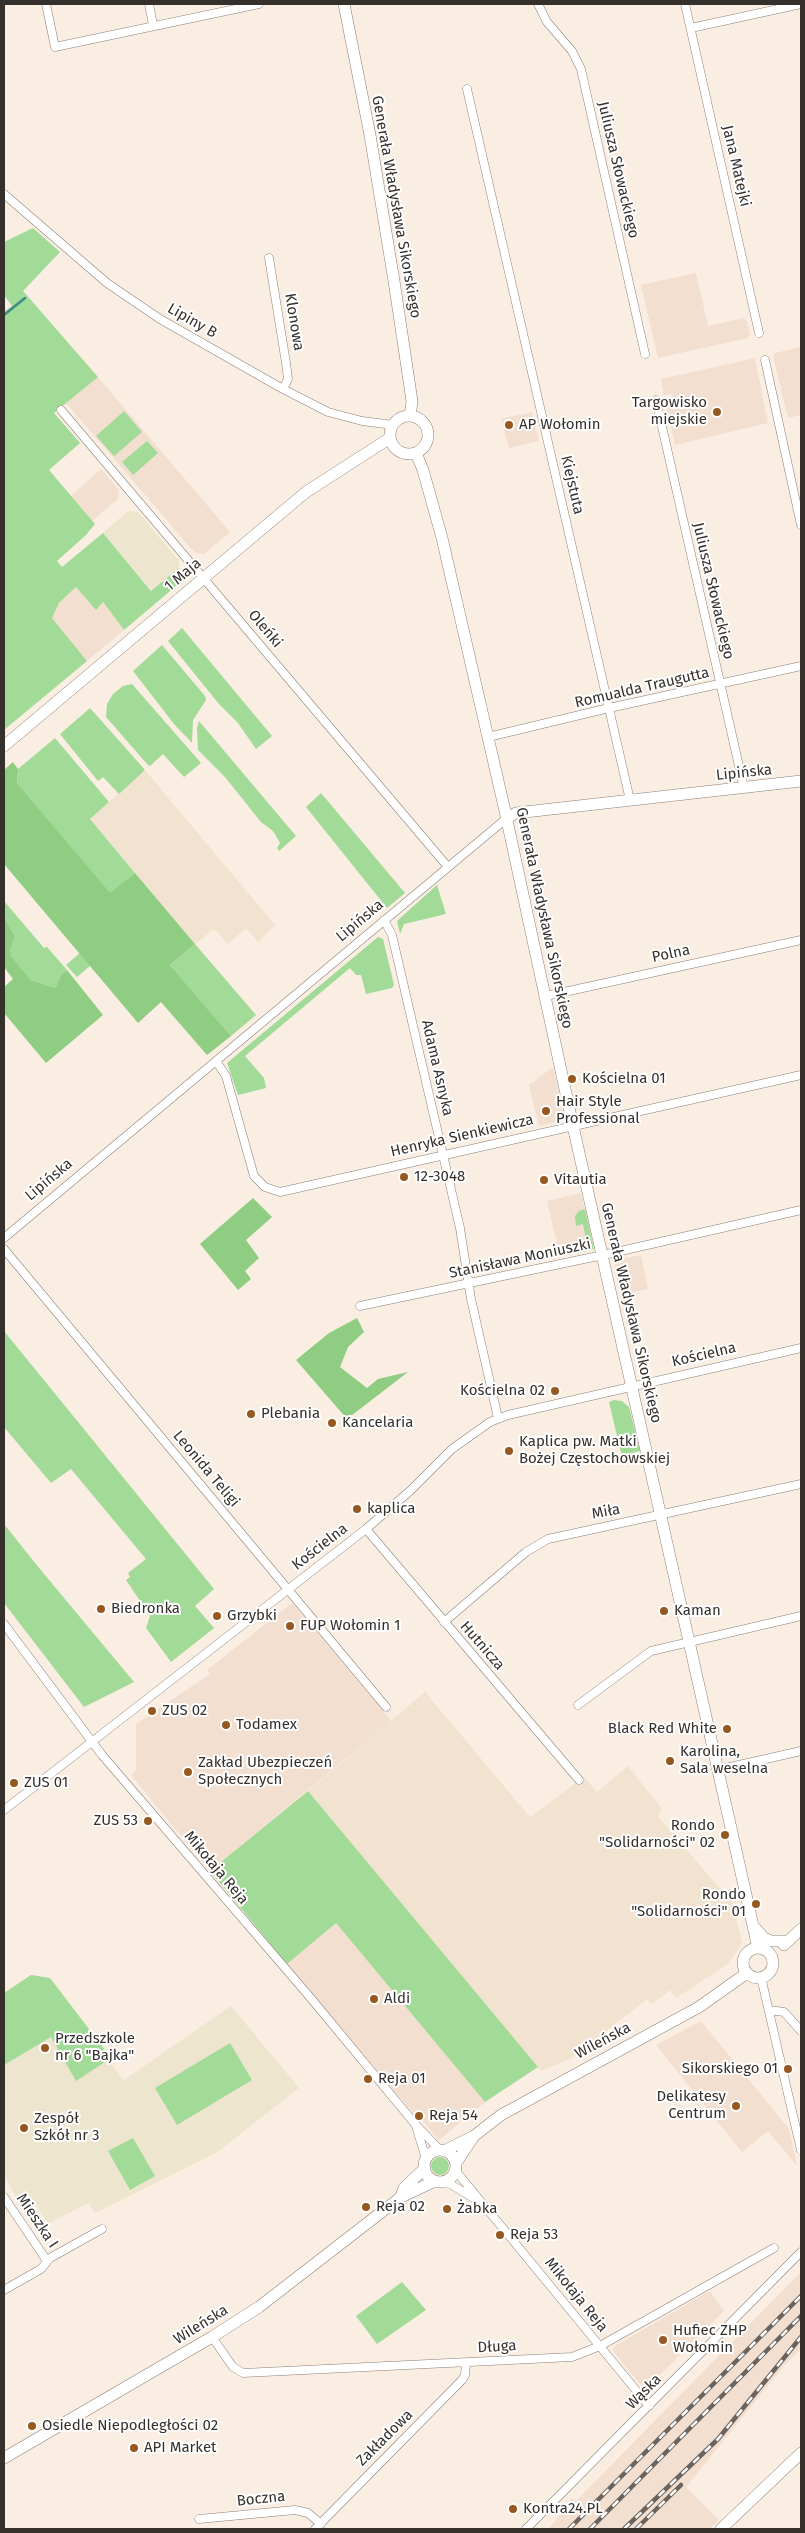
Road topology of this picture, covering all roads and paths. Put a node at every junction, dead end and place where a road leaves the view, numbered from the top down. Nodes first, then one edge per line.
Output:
1 (46, 4) edge
2 (149, 4) edge
3 (258, 4) edge
4 (344, 4) edge
5 (538, 4) edge
6 (685, 4) edge
7 (801, 4) edge
8 (153, 25) junction
9 (691, 28) junction
10 (467, 89) dead end
11 (4, 194) edge
12 (269, 258) dead end
13 (759, 333) dead end
14 (645, 354) dead end
15 (765, 360) dead end
16 (284, 389) junction
17 (656, 400) dead end
18 (61, 410) dead end
19 (410, 416) junction
20 (392, 425) junction
21 (390, 438) junction
22 (416, 452) junction
23 (801, 525) edge
24 (204, 577) junction
25 (801, 666) edge
26 (720, 684) junction
27 (609, 708) junction
28 (488, 738) junction
29 (4, 746) edge
30 (801, 781) edge
31 (744, 788) junction
32 (630, 800) junction
33 (507, 818) junction
34 (448, 867) junction
35 (384, 920) junction
36 (801, 940) edge
37 (546, 996) junction
38 (216, 1061) junction
39 (801, 1075) edge
40 (573, 1126) junction
41 (443, 1155) junction
42 (801, 1210) edge
43 (4, 1238) edge
44 (4, 1249) edge
45 (603, 1255) junction
46 (468, 1284) junction
47 (360, 1306) dead end
48 (801, 1348) edge
49 (632, 1385) junction
50 (498, 1418) junction
51 (801, 1484) edge
52 (661, 1515) junction
53 (366, 1528) junction
54 (288, 1589) junction
55 (801, 1616) edge
56 (444, 1622) junction
57 (4, 1624) edge
58 (688, 1642) junction
59 (578, 1705) dead end
60 (386, 1707) dead end
61 (91, 1742) junction
62 (801, 1751) edge
63 (717, 1770) junction
64 (579, 1780) dead end
65 (4, 1810) edge
66 (753, 1925) junction
67 (801, 1929) edge
68 (788, 1941) junction
69 (758, 1948) junction
70 (771, 1956) junction
71 (747, 1973) junction
72 (761, 1977) junction
73 (769, 2010) junction
74 (801, 2031) edge
75 (415, 2124) junction
76 (474, 2136) junction
77 (801, 2150) edge
78 (442, 2151) junction
79 (426, 2164) junction
80 (456, 2167) junction
81 (440, 2181) junction
82 (4, 2197) edge
83 (401, 2197) junction
84 (480, 2202) junction
85 (102, 2229) dead end
86 (774, 2248) dead end
87 (801, 2252) edge
88 (47, 2261) junction
89 (4, 2290) edge
90 (212, 2337) junction
91 (600, 2346) junction
92 (466, 2363) junction
93 (649, 2406) junction
94 (801, 2454) edge
95 (4, 2458) edge
96 (199, 2519) dead end
97 (318, 2526) edge
98 (526, 2529) edge
99 (721, 2529) edge

1 - 8 street
2 - 8 street
3 - 8 street
4 - 19 street, Generała Władysława Sikorskiego
5 - 14 street, Juliusza Słowackiego
6 - 9 street, Jana Matejki
7 - 9 street
9 - 13 street, Jana Matejki
10 - 27 street, Kiejstuta
11 - 16 street, Lipiny B
12 - 16 street, Klonowa
15 - 23 street
16 - 20 street, Lipiny B
17 - 26 street, Juliusza Słowackiego
18 - 24 street, Oleńki
19 - 20 street
19 - 22 street
20 - 21 street
21 - 22 street
21 - 24 street, 1 Maja
22 - 28 street, Generała Władysława Sikorskiego
24 - 29 street, 1 Maja
24 - 34 street, Oleńki
25 - 26 street, Romualda Traugutta
26 - 27 street, Romualda Traugutta
26 - 31 street, Juliusza Słowackiego
27 - 28 street, Romualda Traugutta
27 - 32 street, Kiejstuta
28 - 33 street, Generała Władysława Sikorskiego
30 - 31 street, Lipińska
31 - 32 street, Lipińska
32 - 33 street, Lipińska
33 - 34 street, Lipińska
33 - 37 street, Generała Władysława Sikorskiego
34 - 35 street, Lipińska
35 - 38 street, Lipińska
35 - 41 street, Adama Asnyka
36 - 37 street, Polna
37 - 40 street, Generała Władysława Sikorskiego
38 - 41 street, Henryka Sienkiewicza
38 - 43 street, Lipińska
39 - 40 street, Henryka Sienkiewicza
40 - 41 street, Henryka Sienkiewicza
40 - 45 street, Generała Władysława Sikorskiego
41 - 46 street, Adama Asnyka
42 - 45 street, Stanisława Moniuszki
44 - 54 street, Leonida Teligi
45 - 46 street, Stanisława Moniuszki
45 - 49 street, Generała Władysława Sikorskiego
46 - 47 street, Stanisława Moniuszki
46 - 50 street, Adama Asnyka
48 - 49 street, Kościelna
49 - 50 street, Kościelna
49 - 52 street, Generała Władysława Sikorskiego
50 - 53 street, Kościelna
51 - 52 street, Miła
52 - 56 street, Miła
52 - 58 street, Generała Władysława Sikorskiego
53 - 54 street, Kościelna
53 - 56 street, Hutnicza
54 - 60 street, Leonida Teligi
54 - 61 street, Kościelna
55 - 58 street
56 - 64 street, Hutnicza
57 - 61 street, Mikołaja Reja
58 - 59 street
58 - 63 street, Generała Władysława Sikorskiego
61 - 65 street, Kościelna
61 - 75 street, Mikołaja Reja
62 - 63 street
63 - 66 street, Generała Władysława Sikorskiego
66 - 68 street
66 - 69 street, Generała Władysława Sikorskiego
67 - 68 street
68 - 70 street
69 - 70 street
69 - 71 street
70 - 72 street
71 - 72 street
71 - 76 street, Wileńska
72 - 73 street
73 - 74 street
73 - 77 street
75 - 78 street, Mikołaja Reja
75 - 79 street, Mikołaja Reja
76 - 78 street, Wileńska
76 - 80 street, Wileńska
78 - 79 street
78 - 80 street
79 - 81 street
79 - 83 street, Wileńska
80 - 81 street
80 - 84 street, Mikołaja Reja
81 - 83 street, Wileńska
81 - 84 street, Mikołaja Reja
82 - 88 street, Mieszka I
83 - 90 street, Wileńska
84 - 91 street, Mikołaja Reja
85 - 88 street
86 - 91 street, Długa
87 - 93 street, Wąska
88 - 89 street
90 - 92 street, Długa
90 - 95 street, Wileńska
91 - 92 street, Długa
91 - 93 street, Mikołaja Reja
92 - 97 street, Zakładowa
93 - 98 street, Wąska
94 - 99 street
96 - 97 street, Boczna

